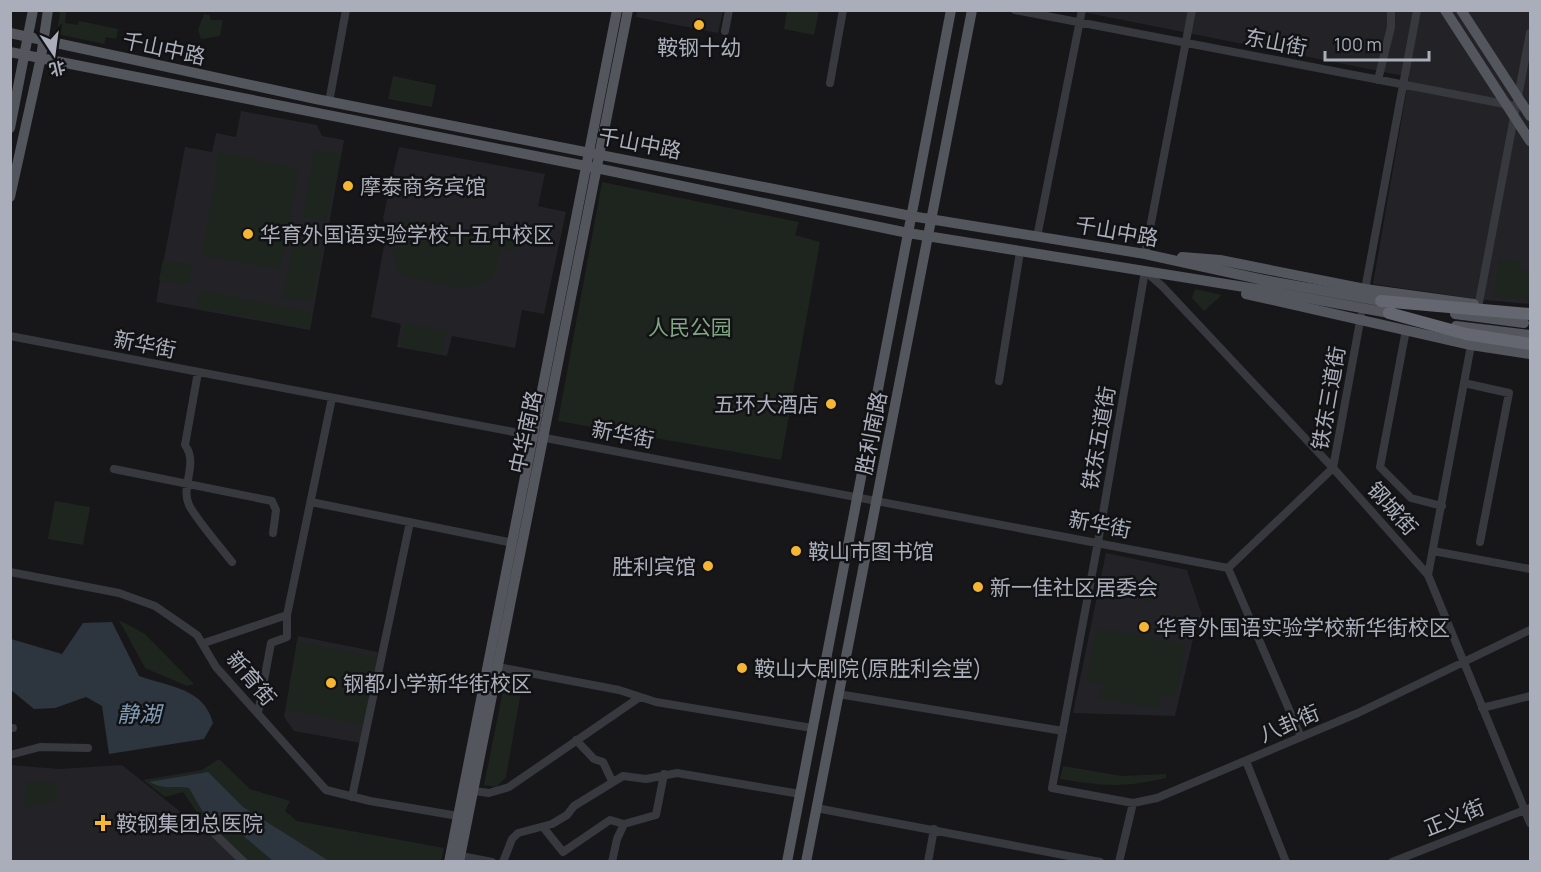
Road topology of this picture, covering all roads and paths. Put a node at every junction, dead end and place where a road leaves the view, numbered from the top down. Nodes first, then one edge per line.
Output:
1 (33, 10) edge
2 (48, 10) edge
3 (346, 10) edge
4 (617, 10) edge
5 (628, 10) edge
6 (729, 10) edge
7 (843, 10) edge
8 (951, 10) edge
9 (972, 10) edge
10 (1015, 10) edge
11 (1082, 10) edge
12 (1192, 10) edge
13 (1391, 10) edge
14 (1417, 10) edge
15 (1445, 10) edge
16 (1461, 10) edge
17 (1080, 23) junction
18 (725, 31) dead end
19 (10, 33) edge
20 (1530, 33) edge
21 (29, 37) junction
22 (43, 41) junction
23 (1185, 43) junction
24 (10, 52) edge
25 (26, 55) junction
26 (41, 57) junction
27 (1378, 80) junction
28 (830, 83) dead end
29 (1402, 85) junction
30 (329, 102) junction
31 (1520, 108) edge
32 (10, 128) edge
33 (1530, 141) edge
34 (587, 152) junction
35 (599, 154) junction
36 (590, 167) junction
37 (10, 197) edge
38 (911, 216) junction
39 (930, 219) junction
40 (908, 233) junction
41 (927, 237) junction
42 (1037, 237) junction
43 (1020, 252) junction
44 (1145, 254) junction
45 (1145, 271) junction
46 (1263, 285) junction
47 (1365, 289) junction
48 (1381, 301) junction
49 (1479, 304) junction
50 (1530, 308) edge
51 (1389, 314) junction
52 (1530, 314) edge
53 (1360, 320) junction
54 (1530, 323) edge
55 (1407, 330) junction
56 (1530, 335) edge
57 (10, 336) edge
58 (1530, 344) edge
59 (1472, 345) junction
60 (1530, 354) edge
61 (198, 372) junction
62 (999, 381) dead end
63 (1464, 383) junction
64 (332, 398) junction
65 (539, 436) junction
66 (1333, 468) junction
67 (114, 469) dead end
68 (188, 484) junction
69 (857, 497) junction
70 (311, 502) junction
71 (878, 502) junction
72 (1442, 506) junction
73 (410, 522) junction
74 (273, 533) dead end
75 (1098, 542) junction
76 (1480, 542) dead end
77 (513, 543) junction
78 (1433, 551) junction
79 (232, 562) dead end
80 (1228, 568) junction
81 (1530, 569) edge
82 (10, 572) edge
83 (1428, 575) junction
84 (287, 615) junction
85 (1530, 630) edge
86 (204, 644) junction
87 (1465, 664) junction
88 (498, 667) junction
89 (838, 694) junction
90 (1530, 696) edge
91 (640, 697) junction
92 (1482, 708) junction
93 (258, 713) junction
94 (812, 728) junction
95 (1063, 731) junction
96 (1300, 737) junction
97 (576, 740) junction
98 (88, 748) dead end
99 (10, 755) edge
100 (1246, 761) junction
101 (664, 774) junction
102 (612, 781) junction
103 (1052, 788) joint
104 (474, 791) junction
105 (800, 794) junction
106 (352, 797) junction
107 (1133, 803) junction
108 (816, 808) junction
109 (1527, 808) edge
110 (458, 816) junction
111 (197, 817) dead end
112 (1530, 823) edge
113 (624, 824) junction
114 (543, 827) junction
115 (934, 829) junction
116 (460, 858) edge
117 (244, 861) edge
118 (449, 861) edge
119 (492, 861) edge
120 (503, 861) edge
121 (612, 861) edge
122 (787, 861) edge
123 (806, 861) edge
124 (928, 861) edge
125 (1100, 861) edge
126 (1119, 861) edge
127 (1286, 861) edge
128 (1392, 861) edge

1 - 21 main road
2 - 22 main road
3 - 30 street
4 - 34 main road
5 - 35 main road
6 - 18 street
7 - 28 street
8 - 38 main road, 胜利南路
9 - 39 main road, 胜利南路
10 - 17 street, 东山街
11 - 17 street
12 - 23 street
13 - 27 street
14 - 29 street, 铁东三道街
15 - 31 main road
16 - 31 main road
17 - 23 street, 东山街
17 - 42 street
19 - 21 main road, 千山中路
20 - 31 street
21 - 22 main road, 千山中路
21 - 25 main road
22 - 26 main road
22 - 30 main road, 千山中路
23 - 27 street, 东山街
23 - 44 street
24 - 25 main road, 千山中路
25 - 26 main road, 千山中路
25 - 32 main road
26 - 36 main road, 千山中路
26 - 37 main road
27 - 29 street, 东山街
29 - 31 street, 东山街
29 - 47 street, 铁东三道街
30 - 34 main road, 千山中路
31 - 33 main road
31 - 49 street
34 - 35 main road, 千山中路
34 - 36 main road
35 - 36 main road
35 - 38 main road, 千山中路
36 - 40 main road, 千山中路
36 - 65 main road
38 - 39 main road, 千山中路
38 - 40 main road, 胜利南路
39 - 41 main road, 胜利南路
39 - 42 main road, 千山中路
40 - 41 main road, 千山中路
40 - 69 main road, 胜利南路
41 - 43 main road, 千山中路
41 - 71 main road, 胜利南路
42 - 44 main road, 千山中路
43 - 45 main road, 千山中路
43 - 62 street
44 - 46 main road, 千山中路
44 - 47 main road
45 - 46 main road, 千山中路
45 - 53 main road
45 - 66 street, 钢城街
45 - 75 street, 铁东五道街
46 - 48 main road, bridge
46 - 51 main road, bridge
47 - 49 main road
47 - 53 street, 铁东三道街
48 - 52 highway, bridge
48 - 54 main road, bridge
49 - 50 main road
49 - 59 street
51 - 56 main road, bridge
51 - 58 highway, bridge
53 - 55 main road
53 - 66 street, 铁东三道街
55 - 59 main road
55 - 72 street
57 - 61 street, 新华街
59 - 60 main road
59 - 63 street
61 - 64 street, 新华街
61 - 68 street
63 - 72 street
63 - 76 street
64 - 65 street, 新华街
64 - 70 street
65 - 69 street, 新华街
65 - 77 main road
65 - 88 main road, 中华南路
66 - 80 street, 铁东三道街
66 - 83 street, 钢城街
67 - 68 street
68 - 74 street
68 - 79 street
69 - 71 street, 新华街
69 - 94 main road, 胜利南路
70 - 73 street
70 - 84 street
71 - 75 street, 新华街
71 - 89 main road, 胜利南路
72 - 78 street
73 - 77 street
73 - 106 street
75 - 80 street, 新华街
75 - 95 street, 铁东五道街
77 - 110 main road
78 - 81 street
78 - 83 street
80 - 96 street
82 - 86 street, 新育街
83 - 87 street, 钢城街
84 - 86 street
84 - 93 street
85 - 87 street, 八卦街
86 - 93 street, 新育街
87 - 92 street, 钢城街
87 - 96 street, 八卦街
88 - 91 street
88 - 104 main road, 中华南路
89 - 95 street
89 - 108 main road, 胜利南路
90 - 92 street
91 - 94 street
91 - 97 street
92 - 109 street, 钢城街
93 - 106 street, 新育街
94 - 105 main road, 胜利南路
95 - 103 street, 铁东五道街
96 - 100 street, 八卦街
97 - 102 street
97 - 104 street
98 - 99 street
100 - 107 street, 八卦街
100 - 127 street
101 - 102 street
101 - 105 street
101 - 113 street
102 - 114 street
103 - 107 street, 八卦街
104 - 116 main road, 中华南路
105 - 122 main road, 胜利南路
106 - 110 street, 新育街
107 - 126 street
108 - 115 street
108 - 123 main road, 胜利南路
109 - 112 street, 钢城街
109 - 128 street, 正义街
110 - 118 main road
111 - 117 street
113 - 114 street
113 - 121 street
114 - 120 street
115 - 124 street
115 - 125 street
116 - 119 street

